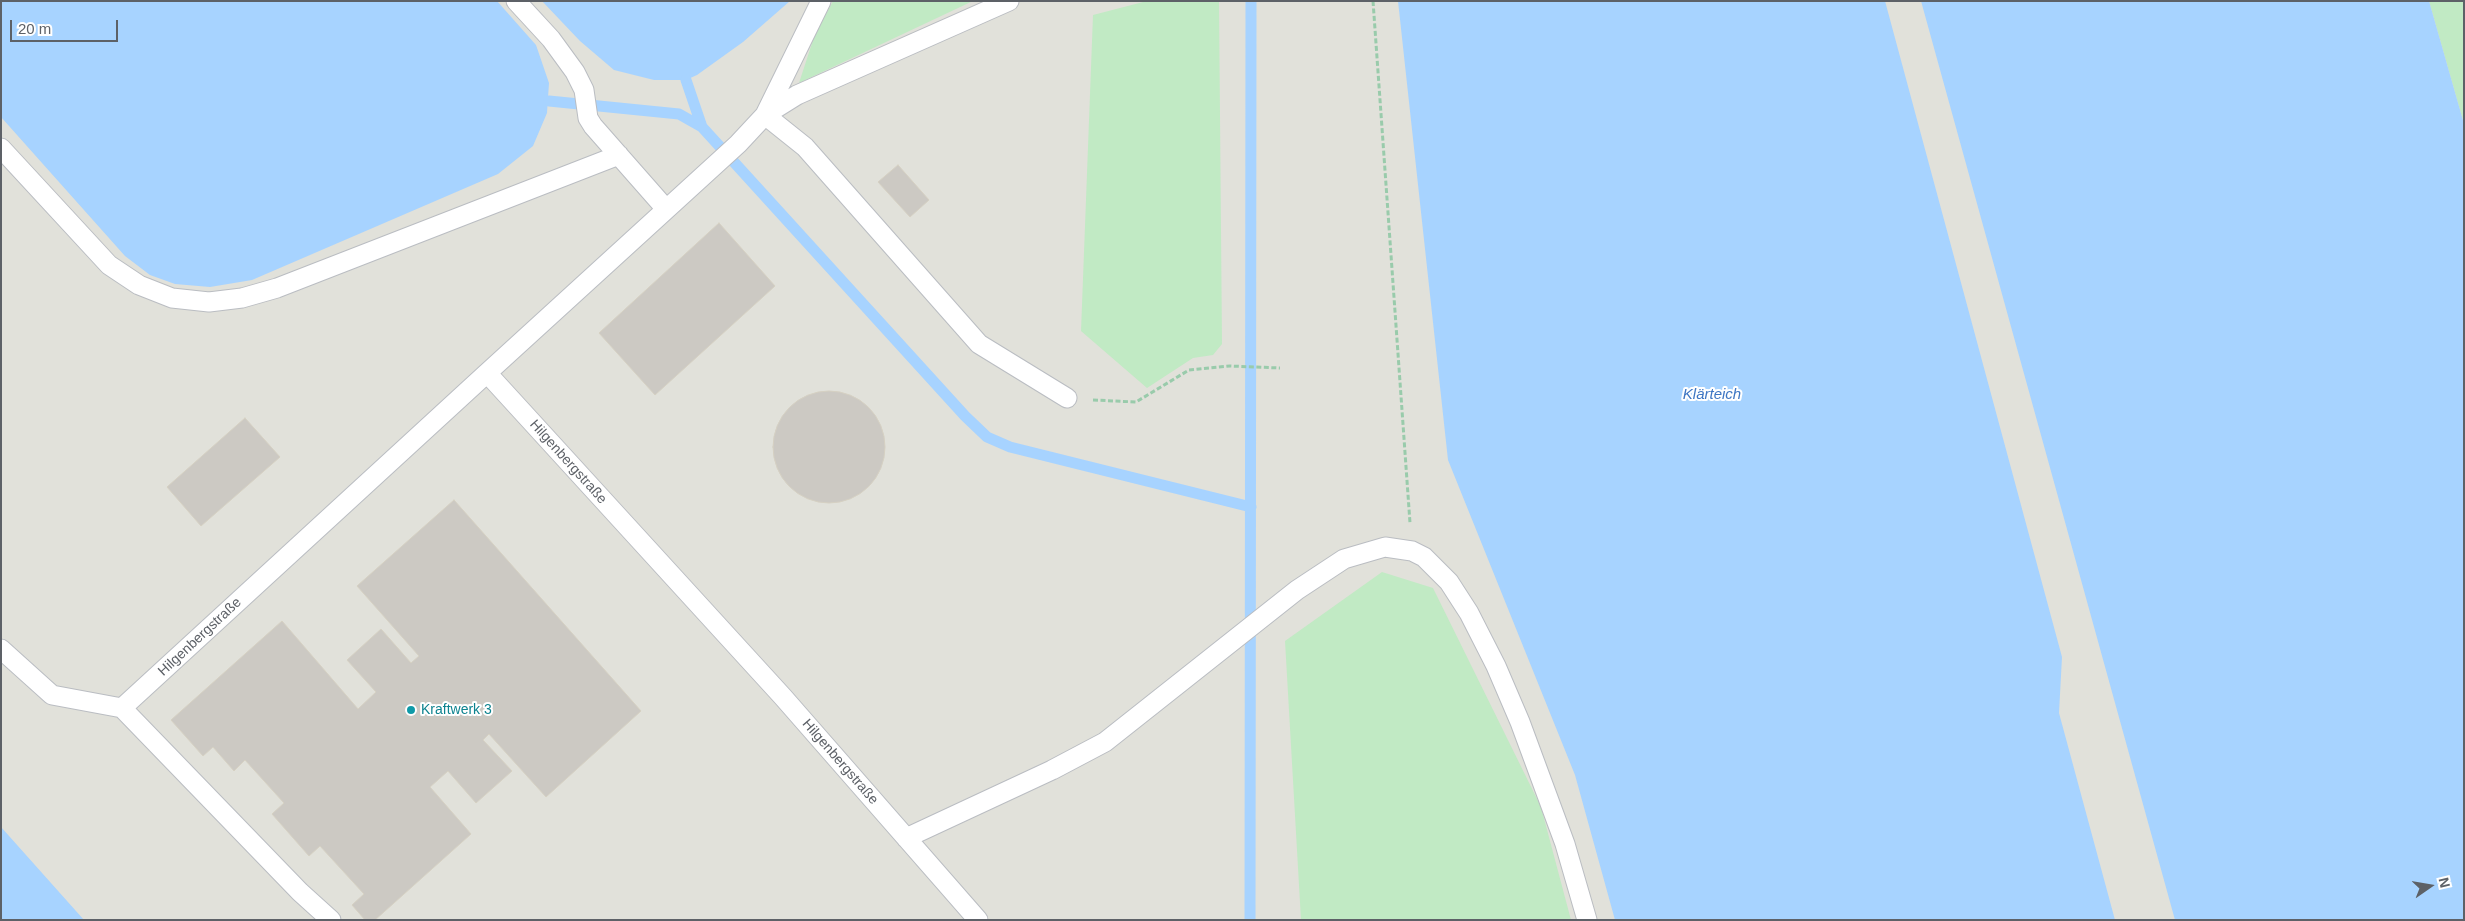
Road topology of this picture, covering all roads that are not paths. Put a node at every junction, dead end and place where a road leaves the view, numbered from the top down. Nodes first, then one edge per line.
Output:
1 (516, 1) edge
2 (821, 1) edge
3 (1009, 1) edge
4 (765, 115) junction
5 (1, 148) edge
6 (619, 155) junction
7 (666, 209) junction
8 (487, 374) junction
9 (1068, 398) road end
10 (1, 649) edge
11 (122, 708) junction
12 (906, 838) junction
13 (331, 920) edge
14 (978, 920) edge
15 (1587, 920) edge

1 - 6 lane
2 - 4 lane
3 - 4 lane
4 - 7 lane
4 - 9 lane
5 - 6 lane
6 - 7 lane
7 - 8 lane
8 - 11 lane, Hilgenbergstraße
8 - 12 lane, Hilgenbergstraße
10 - 11 lane
11 - 13 lane
12 - 14 lane, Hilgenbergstraße
12 - 15 lane

